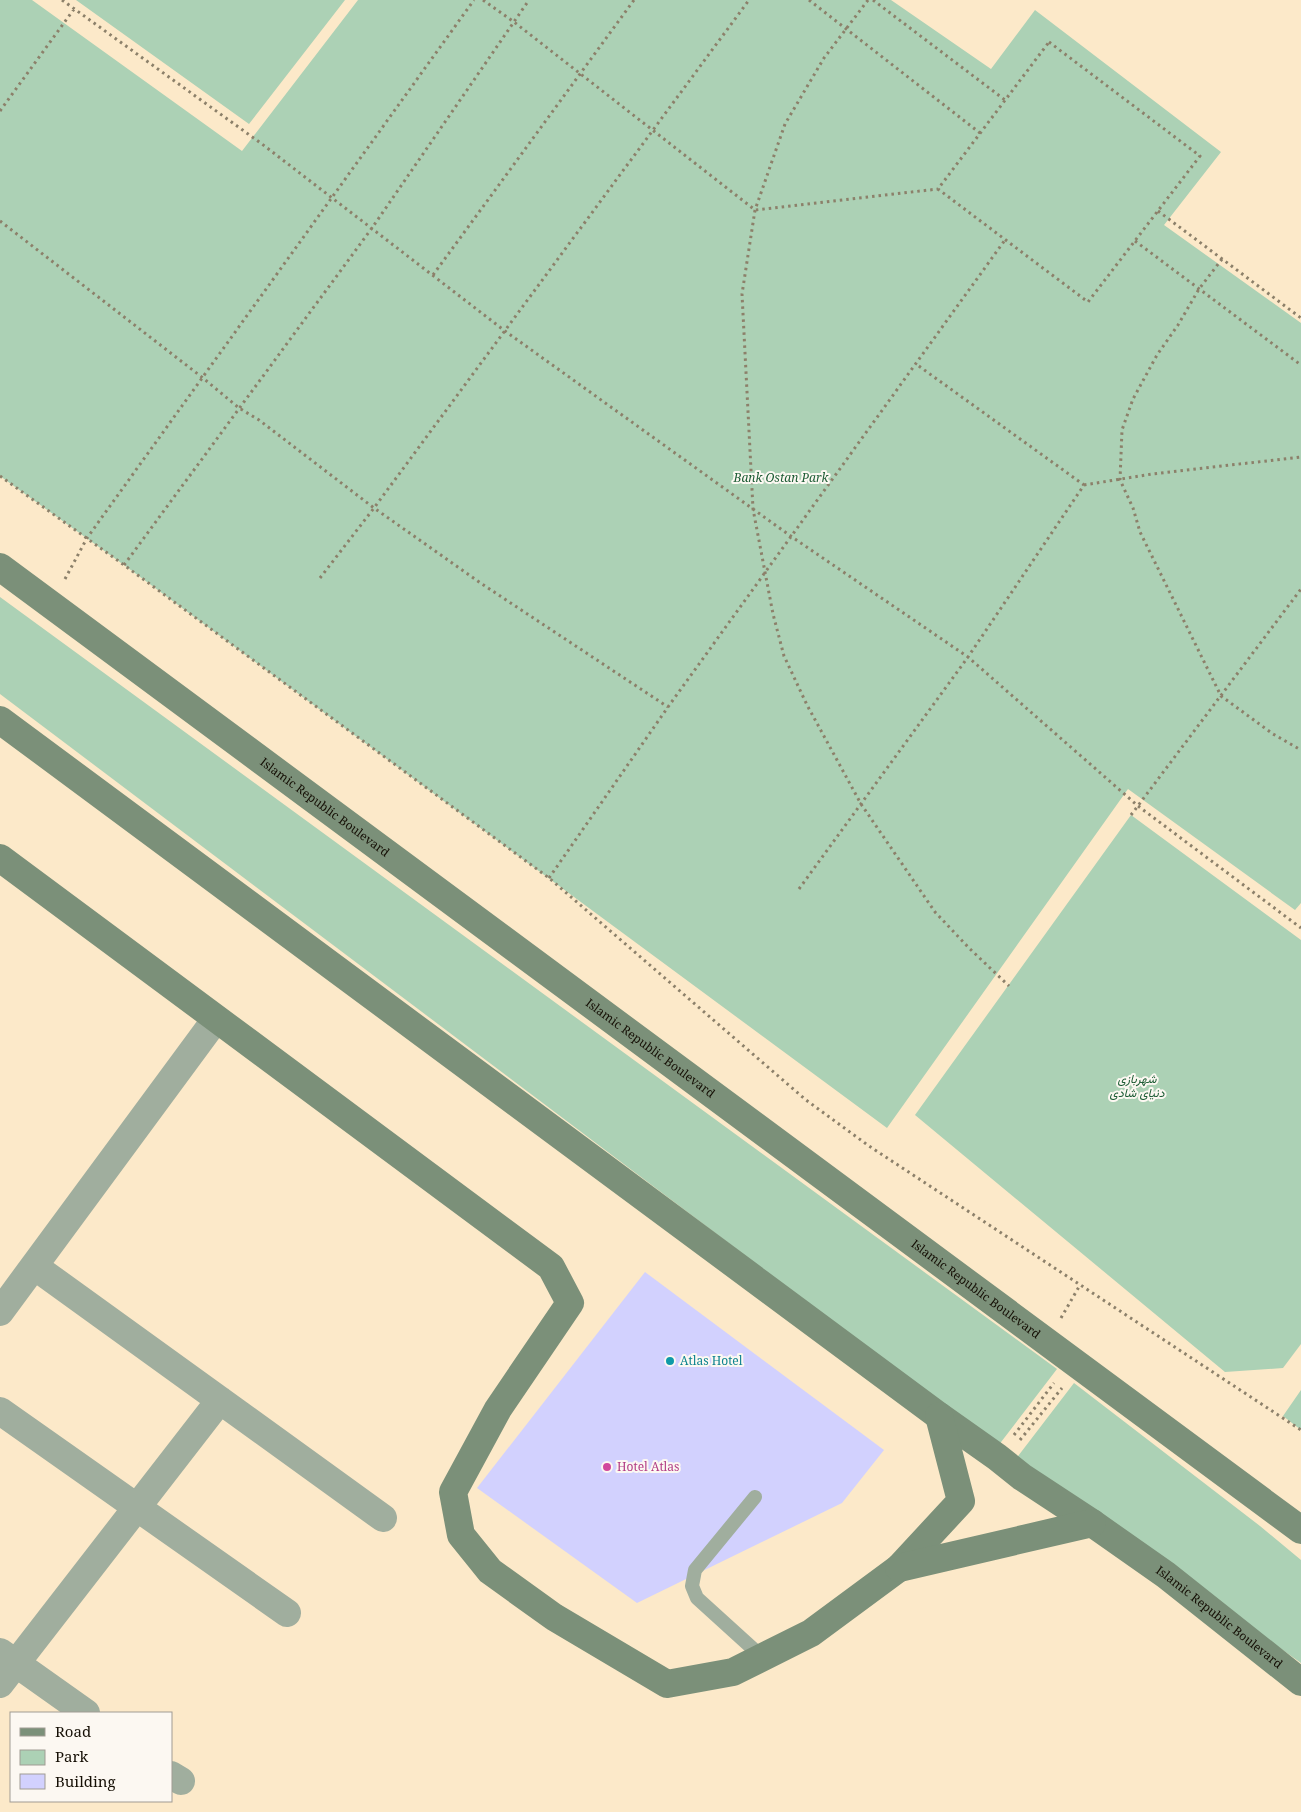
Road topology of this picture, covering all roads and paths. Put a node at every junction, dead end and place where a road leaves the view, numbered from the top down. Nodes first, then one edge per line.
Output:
1 (62, 0) edge
2 (474, 0) edge
3 (483, 0) edge
4 (529, 0) edge
5 (634, 0) edge
6 (749, 0) edge
7 (809, 0) edge
8 (868, 0) edge
9 (873, 0) edge
10 (74, 9) junction
11 (514, 22) junction
12 (846, 29) junction
13 (580, 74) junction
14 (1005, 100) junction
15 (0, 111) edge
16 (652, 130) junction
17 (980, 133) junction
18 (938, 189) junction
19 (333, 198) junction
20 (755, 210) junction
21 (1158, 211) junction
22 (0, 221) edge
23 (372, 228) junction
24 (1005, 240) junction
25 (1135, 241) junction
26 (1222, 259) junction
27 (433, 275) junction
28 (1199, 289) junction
29 (1301, 318) edge
30 (505, 331) junction
31 (916, 364) junction
32 (1301, 365) edge
33 (203, 378) junction
34 (239, 408) junction
35 (1301, 458) edge
36 (0, 476) edge
37 (1120, 480) junction
38 (1084, 486) junction
39 (374, 508) junction
40 (753, 508) junction
41 (792, 537) junction
42 (87, 538) junction
43 (124, 565) junction
44 (0, 567) edge
45 (766, 572) junction
46 (320, 578) dead end
47 (1301, 589) edge
48 (51, 605) junction
49 (968, 657) junction
50 (1221, 696) junction
51 (668, 707) junction
52 (4, 731) edge
53 (1301, 750) edge
54 (860, 804) junction
55 (1138, 806) junction
56 (1131, 816) dead end
57 (0, 858) edge
58 (549, 878) junction
59 (799, 889) dead end
60 (1301, 928) edge
61 (1008, 986) dead end
62 (216, 1018) junction
63 (34, 1266) junction
64 (1080, 1285) junction
65 (0, 1312) edge
66 (1047, 1342) junction
67 (1075, 1363) junction
68 (220, 1400) junction
69 (0, 1411) edge
70 (939, 1416) junction
71 (1301, 1430) edge
72 (1000, 1460) junction
73 (755, 1497) dead end
74 (137, 1507) junction
75 (383, 1518) dead end
76 (1092, 1523) junction
77 (1301, 1530) edge
78 (899, 1568) junction
79 (287, 1612) dead end
80 (8, 1657) edge
81 (762, 1657) junction
82 (1301, 1682) edge
83 (0, 1684) edge
84 (85, 1712) edge

1 - 10 path
2 - 19 path
3 - 11 path
4 - 11 path
5 - 13 path
6 - 16 path
7 - 12 path
8 - 12 path
9 - 14 path
10 - 15 path
10 - 19 path
11 - 13 path
11 - 23 path
12 - 17 path
12 - 20 path
13 - 16 path
13 - 27 path
14 - 17 path
14 - 21 path
16 - 20 path
16 - 30 path
17 - 18 path
18 - 20 path
18 - 24 path
19 - 23 path
19 - 33 path
20 - 40 path
21 - 25 path
21 - 26 path
22 - 33 path
23 - 27 path
23 - 34 path
24 - 25 path
24 - 31 path
25 - 28 path
26 - 28 path
26 - 29 path
27 - 30 path
28 - 32 path
28 - 37 path
30 - 39 path
30 - 40 path
31 - 38 path
31 - 41 path
33 - 34 path
33 - 42 path
34 - 39 path
34 - 43 path
35 - 37 path
36 - 42 path
37 - 38 path
37 - 50 path
38 - 49 path
39 - 46 path
39 - 51 path
40 - 41 path
40 - 45 path
41 - 45 path
41 - 49 path
42 - 43 path
42 - 48 path
43 - 58 path
44 - 48 main road, Islamic Republic Boulevard
45 - 51 path
45 - 54 path
47 - 50 path
48 - 66 main road, Islamic Republic Boulevard
49 - 54 path
49 - 55 path
50 - 53 path
50 - 55 path
51 - 58 path
52 - 70 main road, Islamic Republic Boulevard
54 - 59 path
54 - 61 path
55 - 56 path
55 - 60 path
57 - 62 main road
58 - 64 path
62 - 63 street
62 - 81 main road
63 - 65 street
63 - 68 street
64 - 66 path
64 - 71 path
66 - 67 main road, Islamic Republic Boulevard
67 - 72 path
67 - 72 path
67 - 77 main road, Islamic Republic Boulevard
68 - 74 street
68 - 75 street
69 - 74 street
70 - 72 main road, Islamic Republic Boulevard
70 - 78 main road
72 - 76 main road, Islamic Republic Boulevard
73 - 81 lane
74 - 79 street
74 - 80 street
76 - 78 main road
76 - 82 main road, Islamic Republic Boulevard
78 - 81 main road
80 - 83 street
80 - 84 street

